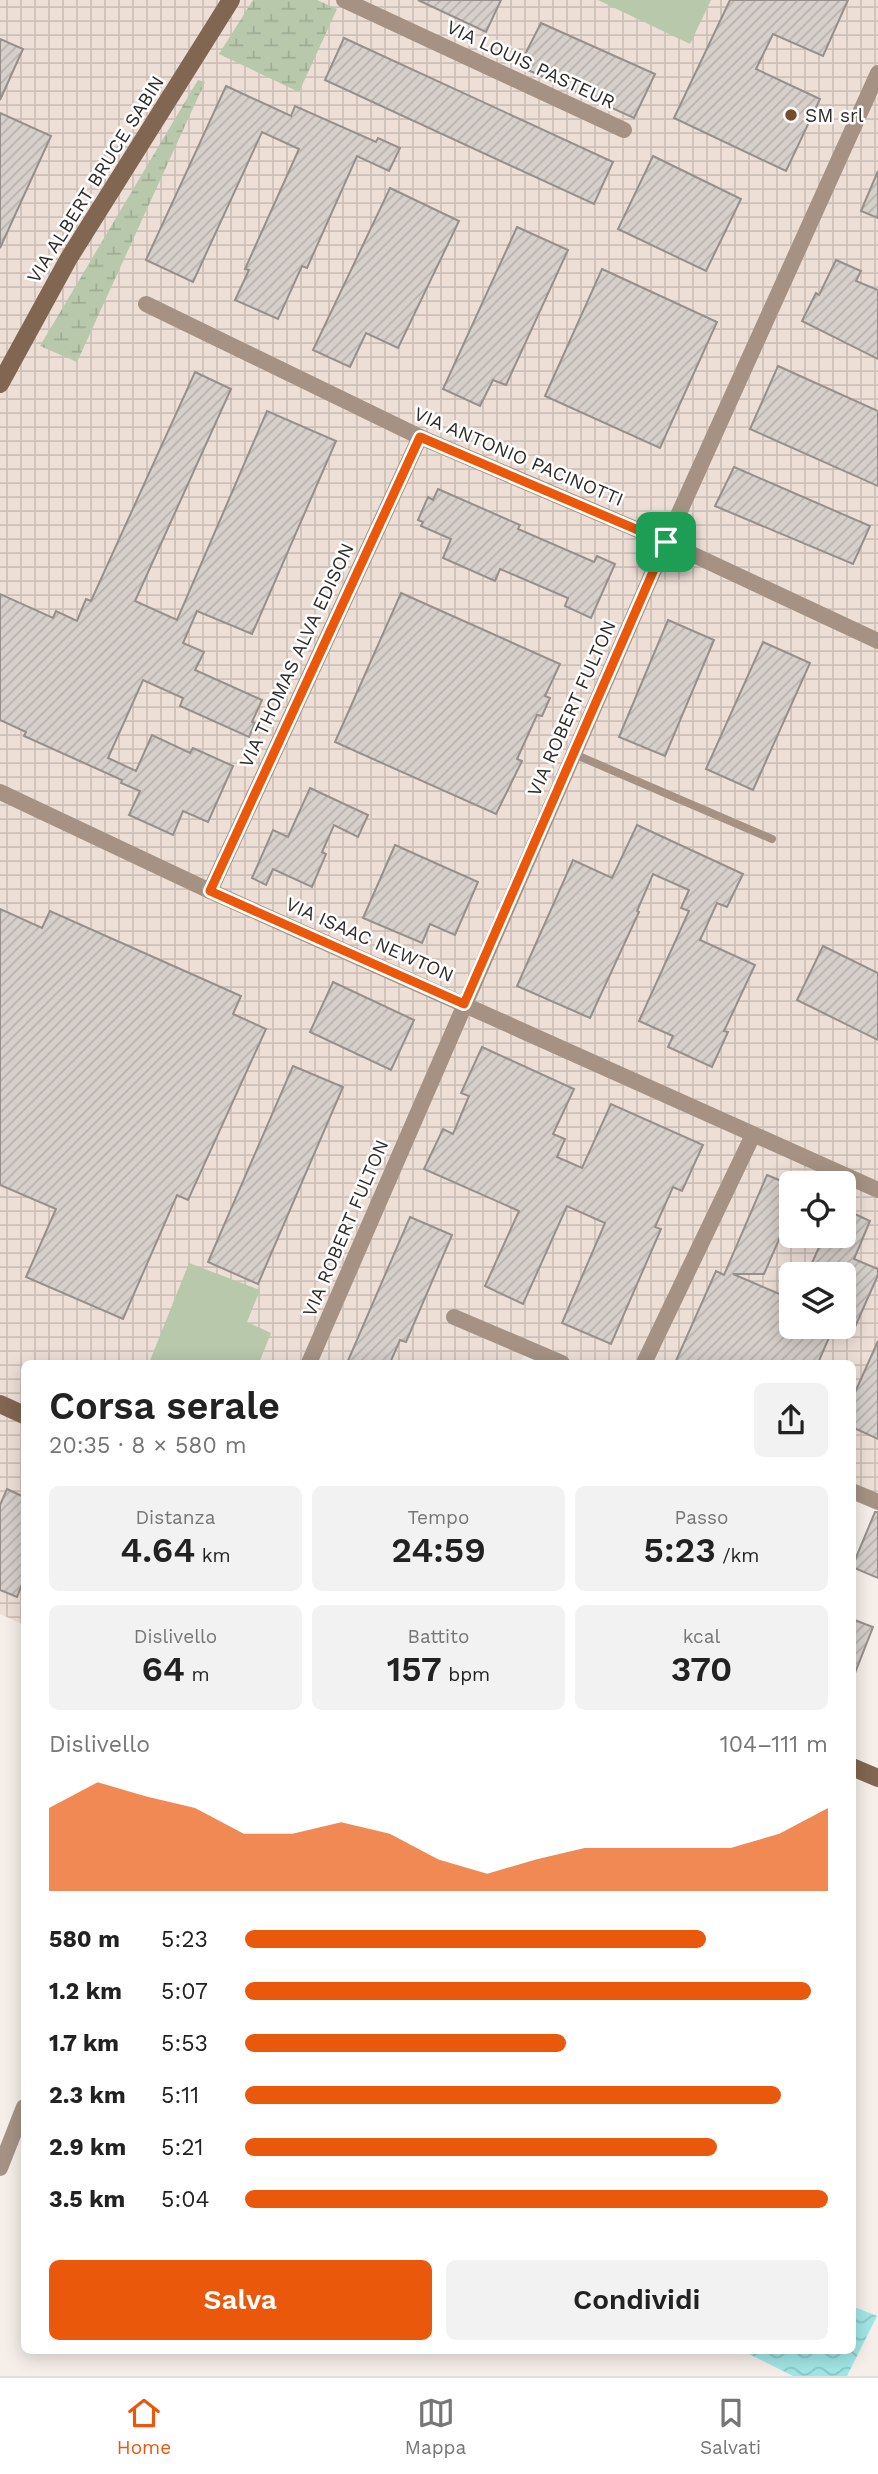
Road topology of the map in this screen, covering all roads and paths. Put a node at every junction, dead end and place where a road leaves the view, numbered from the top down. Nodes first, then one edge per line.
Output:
1 (232, 0) edge
2 (344, 0) edge
3 (878, 73) edge
4 (624, 130) dead end
5 (146, 304) dead end
6 (0, 384) edge
7 (420, 437) junction
8 (666, 542) junction
9 (878, 641) edge
10 (574, 754) junction
11 (0, 792) edge
12 (772, 839) dead end
13 (210, 891) junction
14 (464, 1004) junction
15 (753, 1135) junction
16 (878, 1190) edge
17 (454, 1317) dead end
18 (310, 1360) edge
19 (555, 1360) edge
20 (645, 1360) edge
21 (0, 1404) edge
22 (21, 1414) edge
23 (856, 1493) edge
24 (878, 1502) edge
25 (856, 1769) edge
26 (878, 1778) edge
27 (21, 2115) edge
28 (0, 2168) edge

1 - 6 street, VIA ALBERT BRUCE SABIN
2 - 4 street, VIA LOUIS PASTEUR
3 - 8 street, VIA ROBERT FULTON
5 - 7 street, VIA ANTONIO PACINOTTI
7 - 8 street, VIA ANTONIO PACINOTTI
7 - 13 street, VIA THOMAS ALVA EDISON
8 - 9 street, VIA ANTONIO PACINOTTI
8 - 10 street, VIA ROBERT FULTON
10 - 12 lane
10 - 14 street, VIA ROBERT FULTON
11 - 13 street, VIA ISAAC NEWTON
13 - 14 street, VIA ISAAC NEWTON
14 - 15 street, VIA ISAAC NEWTON
14 - 18 street, VIA ROBERT FULTON
15 - 16 street, VIA ISAAC NEWTON
15 - 20 street
17 - 19 street
21 - 22 street
23 - 24 street
25 - 26 street
27 - 28 street

